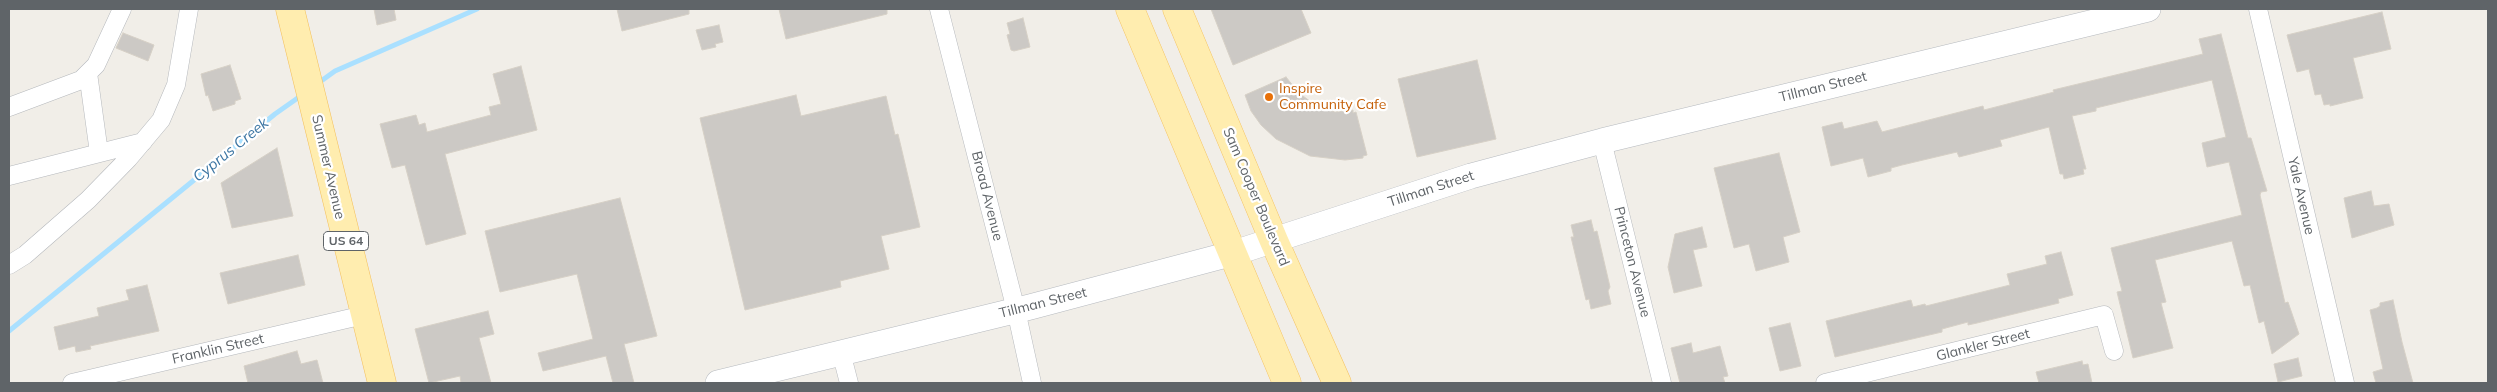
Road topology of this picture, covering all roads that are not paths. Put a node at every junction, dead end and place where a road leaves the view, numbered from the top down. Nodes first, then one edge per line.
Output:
1 (122, 9) edge
2 (189, 9) edge
3 (290, 9) edge
4 (939, 9) edge
5 (1130, 9) edge
6 (1177, 9) edge
7 (2148, 9) edge
8 (2258, 9) edge
9 (88, 73) junction
10 (9, 107) edge
11 (1602, 141) junction
12 (143, 142) junction
13 (99, 153) junction
14 (9, 176) edge
15 (1274, 240) junction
16 (1234, 254) junction
17 (9, 264) edge
18 (1016, 310) junction
19 (364, 315) junction
20 (2114, 351) dead end
21 (841, 352) junction
22 (72, 383) edge
23 (382, 383) edge
24 (718, 383) edge
25 (849, 383) edge
26 (1032, 383) edge
27 (1287, 383) edge
28 (1337, 383) edge
29 (1662, 383) edge
30 (1825, 383) edge
31 (2345, 383) edge

1 - 9 street
2 - 12 street
3 - 19 main road, Summer Avenue / US 64
4 - 18 street, Broad Avenue
5 - 16 main road
6 - 15 main road, Sam Cooper Boulevard
7 - 11 main road, Tillman Street
8 - 31 street, Yale Avenue
9 - 10 street
9 - 13 street
11 - 15 main road, Tillman Street
11 - 29 street, Princeton Avenue
12 - 13 street
12 - 17 street
13 - 14 street
15 - 16 main road, Tillman Street
15 - 28 main road, Sam Cooper Boulevard
16 - 18 main road, Tillman Street
16 - 27 main road
18 - 21 main road, Tillman Street
18 - 26 street, Broad Avenue
19 - 22 street, Franklin Street
19 - 23 main road, Summer Avenue / US 64
20 - 30 street, Glankler Street
21 - 24 main road, Tillman Street
21 - 25 street

